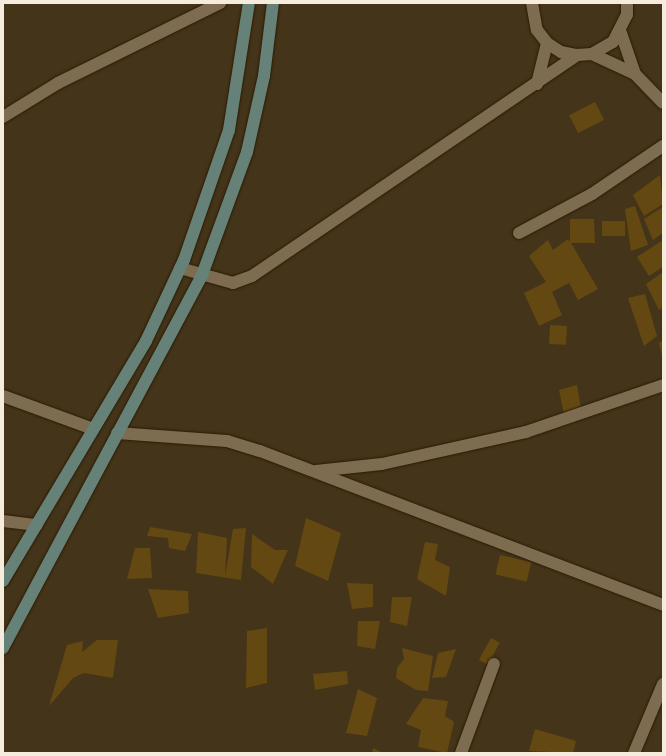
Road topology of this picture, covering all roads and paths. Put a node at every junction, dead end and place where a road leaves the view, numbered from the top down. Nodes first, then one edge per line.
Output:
1 (220, 3) edge
2 (249, 3) edge
3 (273, 3) edge
4 (532, 3) edge
5 (627, 3) edge
6 (620, 33) junction
7 (548, 43) junction
8 (592, 54) junction
9 (577, 55) junction
10 (635, 74) junction
11 (537, 84) junction
12 (663, 103) edge
13 (3, 117) edge
14 (663, 146) edge
15 (519, 233) dead end
16 (180, 268) junction
17 (202, 275) junction
18 (663, 385) edge
19 (3, 396) edge
20 (93, 429) junction
21 (117, 433) junction
22 (309, 472) junction
23 (3, 521) edge
24 (37, 525) junction
25 (3, 581) edge
26 (663, 605) edge
27 (3, 648) edge
28 (494, 664) dead end
29 (663, 684) edge
30 (461, 753) edge
31 (634, 753) edge

1 - 13 street
2 - 16 main road
3 - 17 main road
4 - 7 street
5 - 6 street
6 - 8 street
6 - 10 street
7 - 9 street
7 - 11 street
8 - 9 street
8 - 10 street
9 - 11 street
10 - 12 street
11 - 17 street
14 - 15 street
16 - 17 street
16 - 20 main road
17 - 21 main road
18 - 22 street
19 - 20 street
20 - 24 main road
21 - 22 street
21 - 27 main road
22 - 26 street
23 - 24 street
24 - 25 main road
28 - 30 street
29 - 31 street

